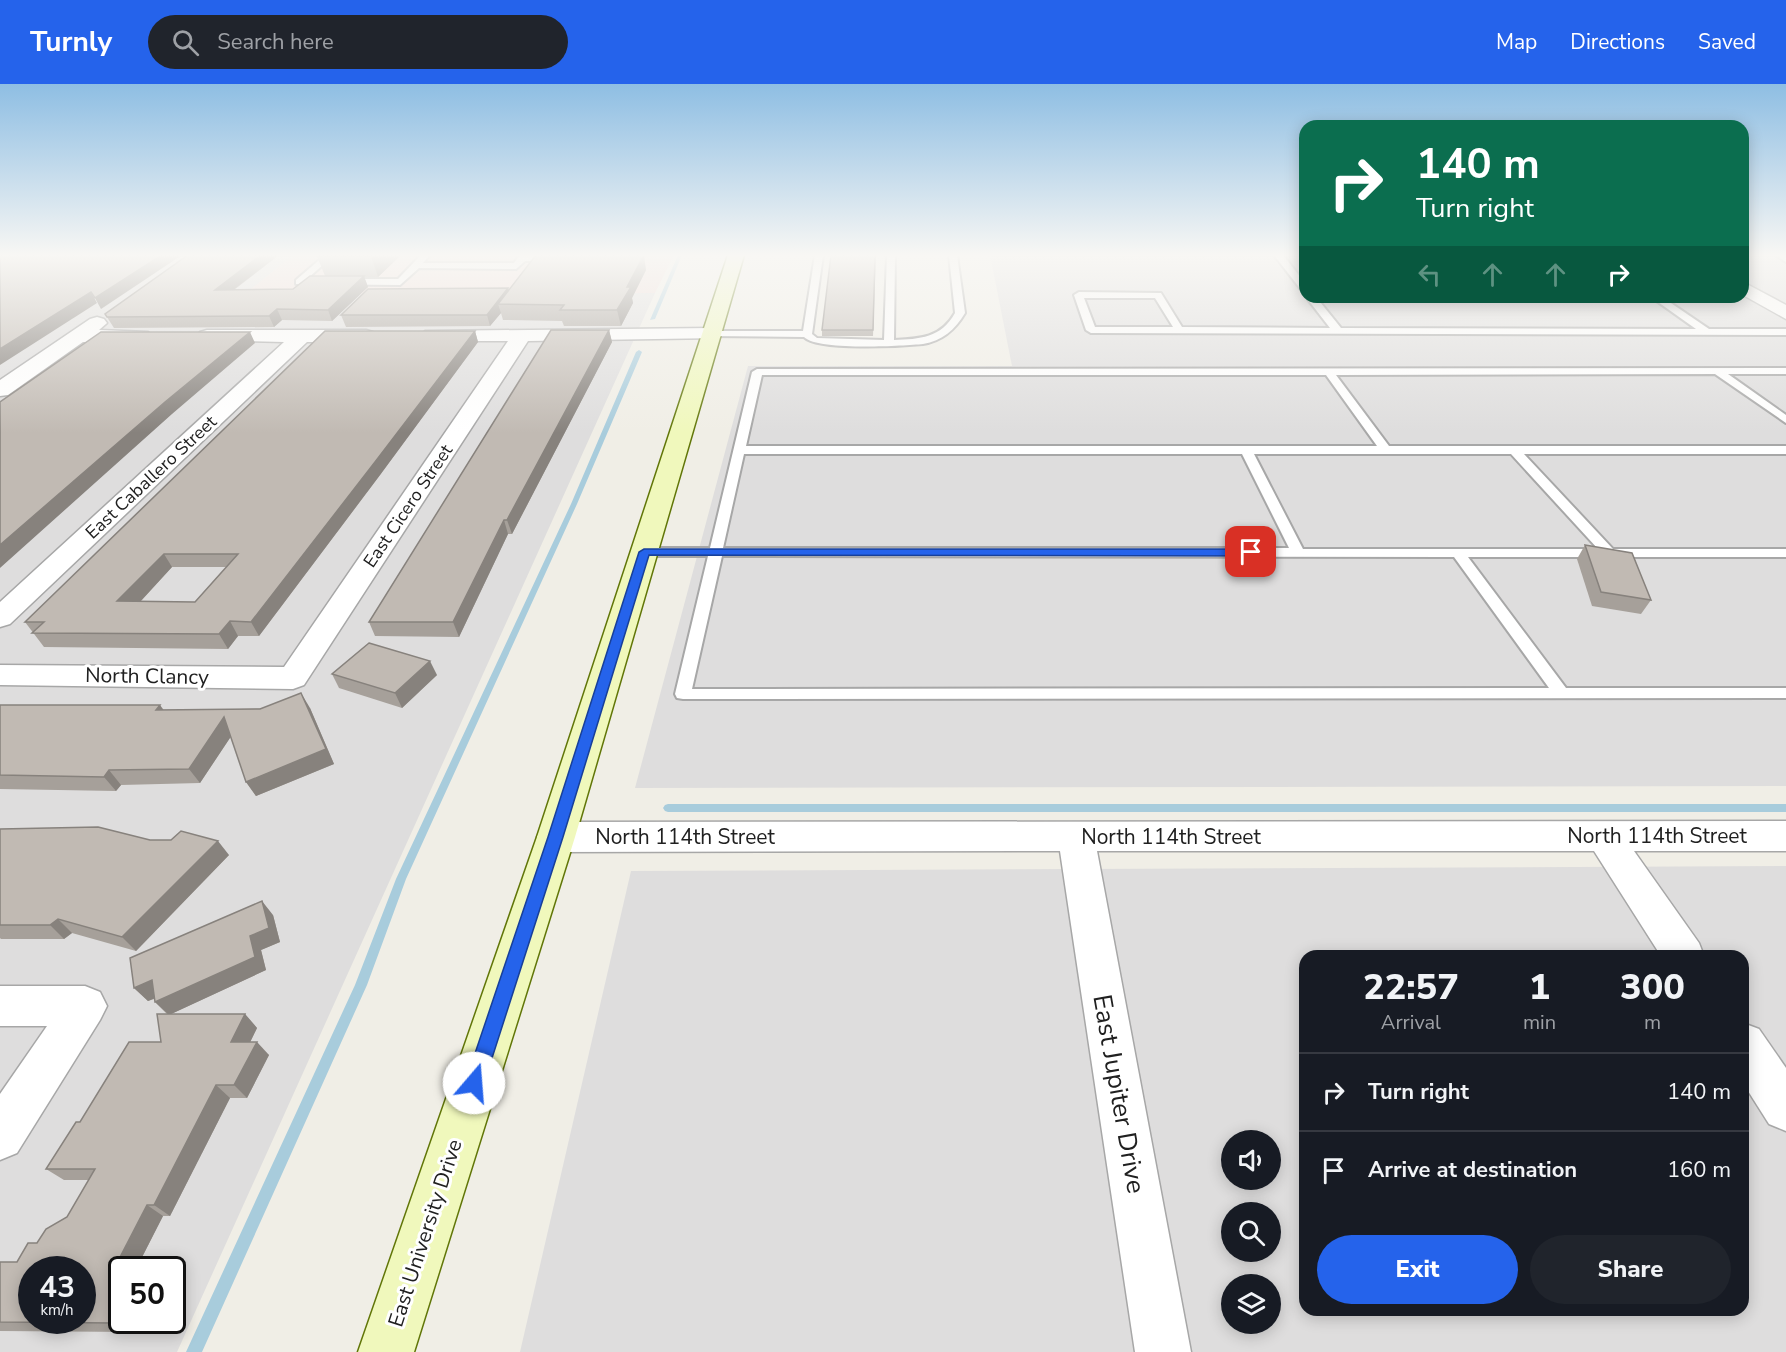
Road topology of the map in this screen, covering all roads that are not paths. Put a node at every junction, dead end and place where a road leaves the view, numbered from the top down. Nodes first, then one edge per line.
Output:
1 (718, 314) edge
2 (810, 314) edge
3 (890, 314) edge
4 (959, 314) edge
5 (1086, 314) edge
6 (1170, 314) edge
7 (1325, 314) edge
8 (1681, 314) edge
9 (108, 316) edge
10 (1179, 330) junction
11 (1338, 331) junction
12 (1707, 332) junction
13 (1786, 332) edge
14 (712, 334) junction
15 (807, 334) junction
16 (418, 335) edge
17 (522, 335) junction
18 (79, 336) junction
19 (161, 336) edge
20 (185, 336) edge
21 (302, 336) junction
22 (383, 336) edge
23 (889, 342) junction
24 (1717, 371) junction
25 (1786, 371) edge
26 (1329, 372) junction
27 (0, 390) edge
28 (1786, 420) edge
29 (740, 450) junction
30 (1246, 450) junction
31 (1786, 450) edge
32 (1386, 451) junction
33 (1515, 451) junction
34 (644, 552) junction
35 (1298, 552) junction
36 (714, 553) junction
37 (1458, 553) junction
38 (1609, 553) junction
39 (1786, 553) edge
40 (0, 618) edge
41 (0, 675) edge
42 (293, 678) joint
43 (1562, 693) junction
44 (1786, 693) edge
45 (1604, 836) junction
46 (1786, 836) edge
47 (555, 837) junction
48 (1076, 837) junction
49 (1680, 950) edge
50 (0, 1006) edge
51 (1749, 1053) edge
52 (1786, 1108) edge
53 (0, 1136) edge
54 (386, 1352) edge
55 (1163, 1352) edge

1 - 14 main road, East University Drive
2 - 15 lane
3 - 23 lane
4 - 23 lane
5 - 10 lane
6 - 10 lane
7 - 11 lane
8 - 12 lane
9 - 18 street
10 - 11 lane
11 - 12 lane
12 - 13 lane
14 - 15 lane
14 - 17 street
14 - 34 main road, East University Drive
15 - 23 lane
16 - 17 street
17 - 42 street, East Cicero Street
18 - 19 street
18 - 27 street
20 - 21 street
21 - 22 street
21 - 40 street, East Caballero Street
24 - 25 lane
24 - 26 lane
24 - 28 lane
26 - 29 lane
26 - 32 lane
29 - 30 lane
29 - 36 lane
30 - 32 lane
30 - 35 lane
31 - 33 lane
32 - 33 lane
33 - 38 lane
34 - 36 lane
34 - 47 main road, East University Drive
35 - 36 lane
35 - 37 lane
36 - 43 lane
37 - 38 lane
37 - 43 lane
38 - 39 lane
41 - 42 street, North Clancy
43 - 44 lane
45 - 46 street, North 114th Street
45 - 48 street, North 114th Street
45 - 49 street
47 - 48 street, North 114th Street
47 - 54 main road, East University Drive
48 - 55 street, East Jupiter Drive
50 - 53 street
51 - 52 street

